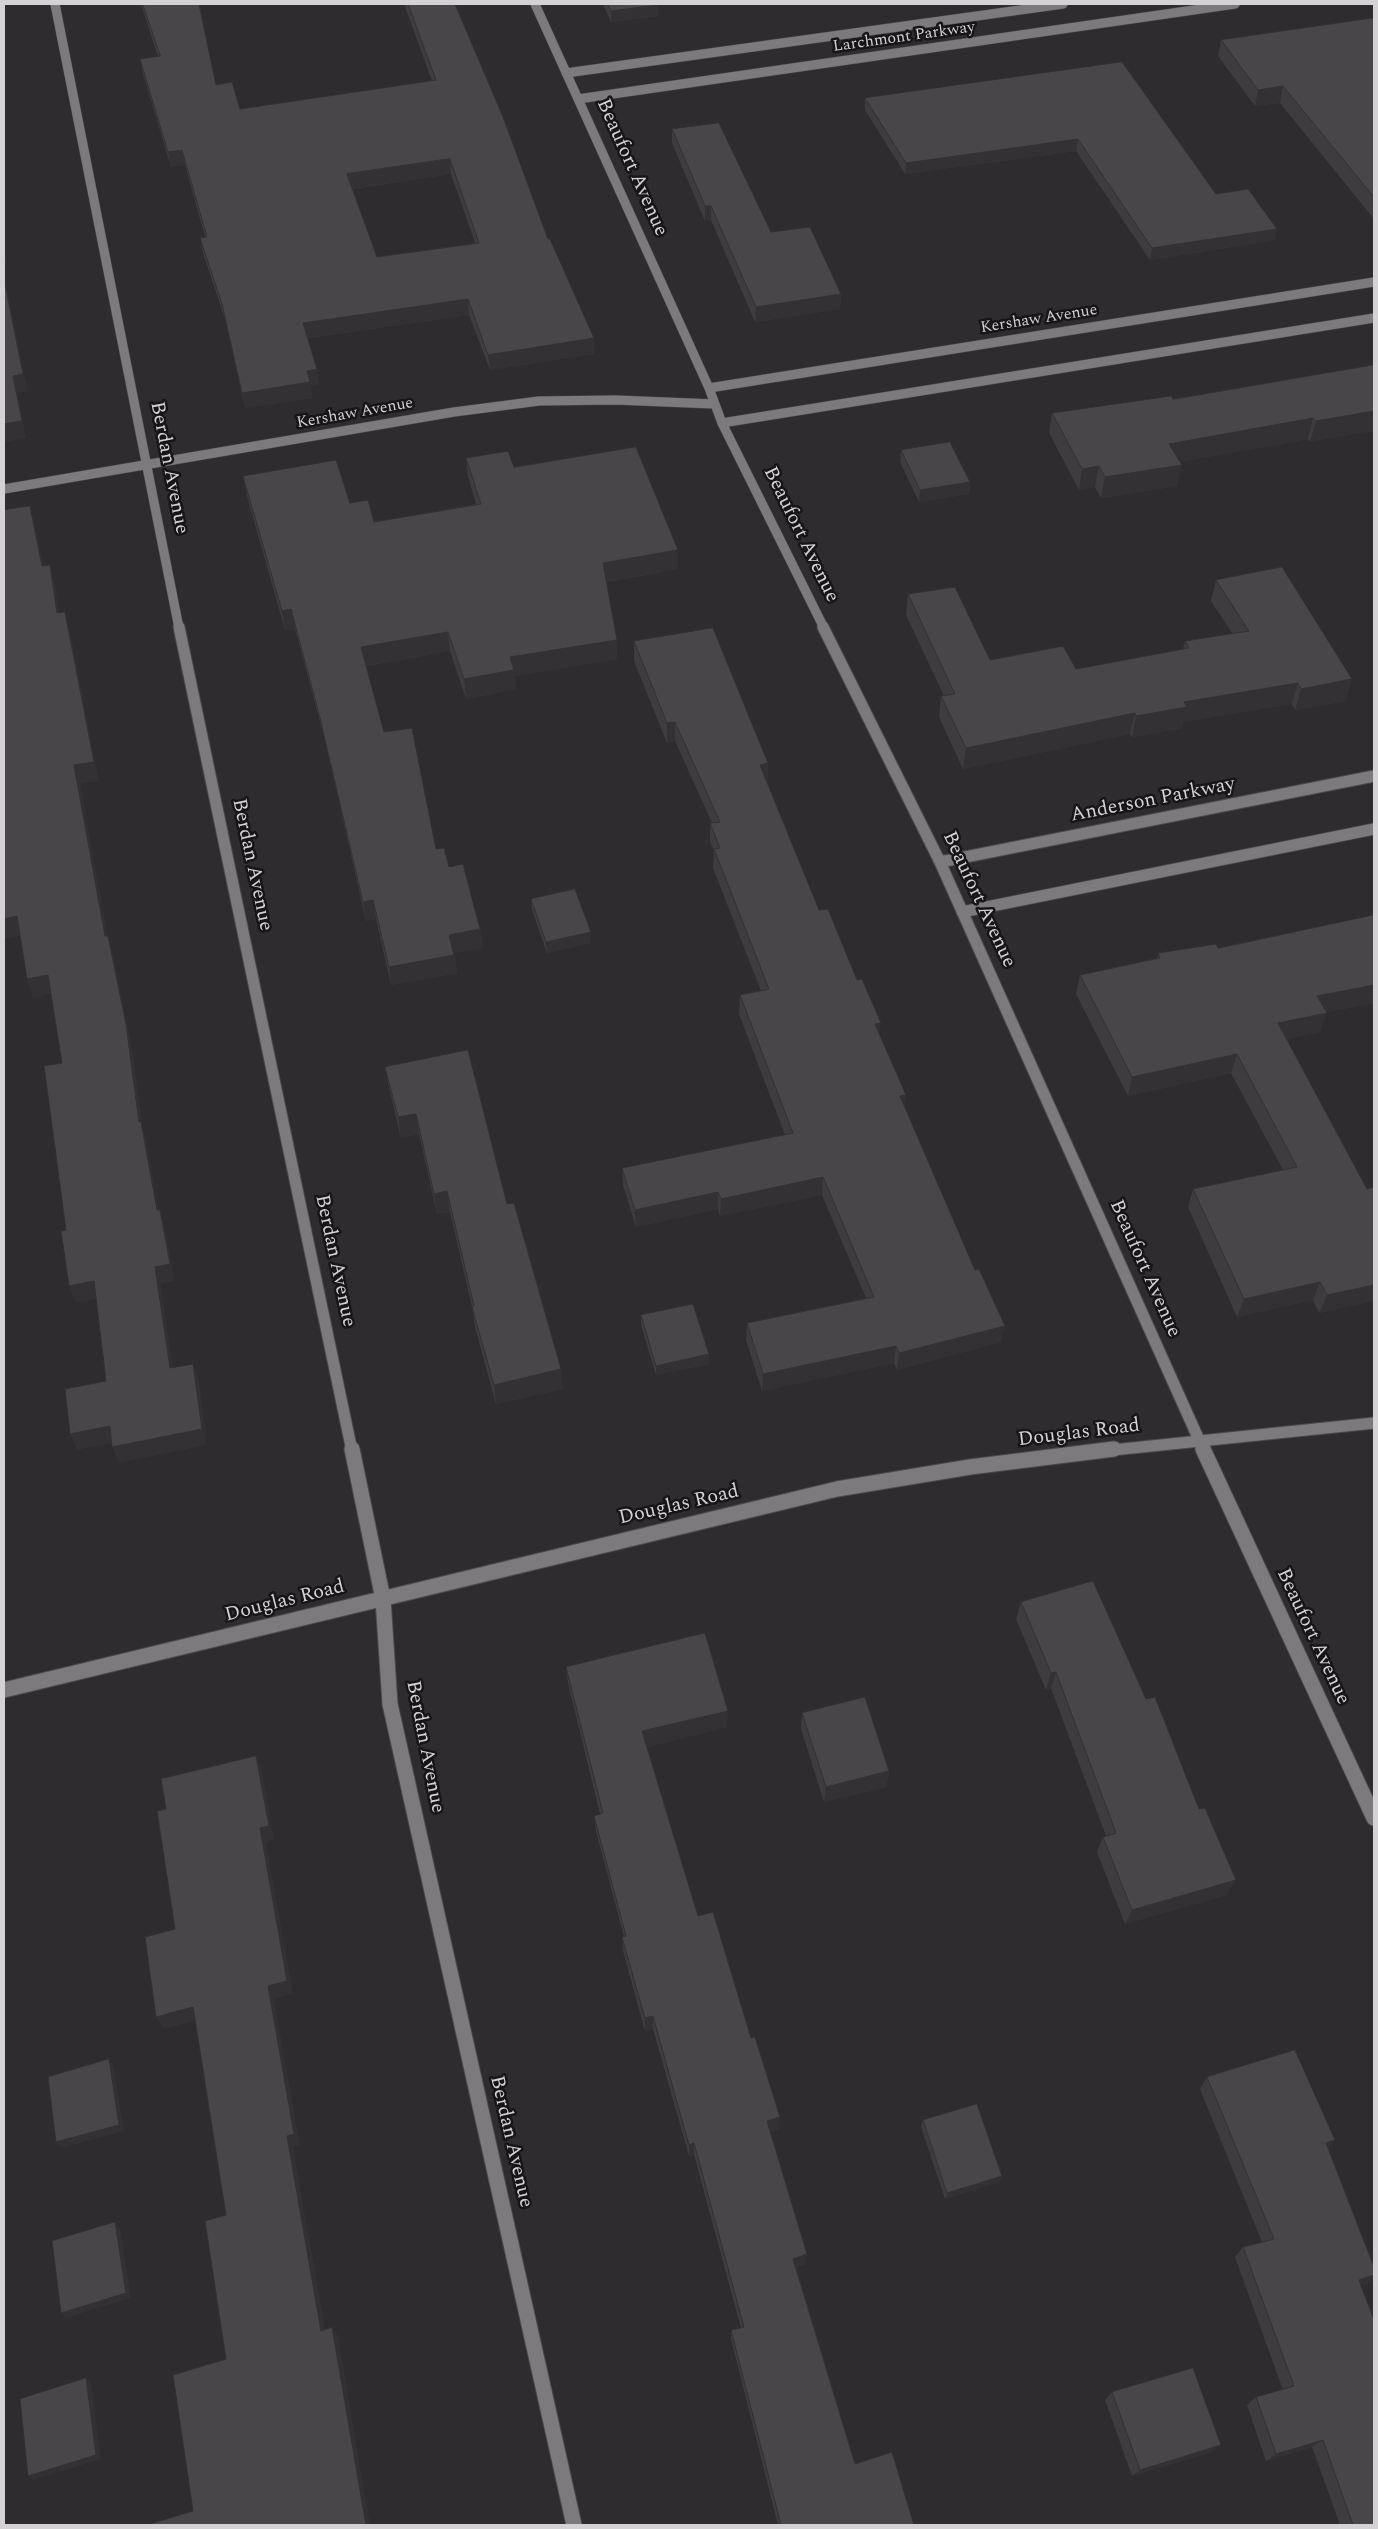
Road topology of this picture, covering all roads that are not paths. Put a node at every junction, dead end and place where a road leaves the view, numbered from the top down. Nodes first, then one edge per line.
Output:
1 (56, 4) edge
2 (535, 4) edge
3 (1063, 4) edge
4 (1234, 4) edge
5 (566, 74) junction
6 (578, 99) junction
7 (1374, 282) edge
8 (1374, 318) edge
9 (709, 388) junction
10 (714, 404) junction
11 (722, 423) junction
12 (146, 465) junction
13 (4, 489) edge
14 (1374, 776) edge
15 (1374, 829) edge
16 (940, 862) junction
17 (962, 912) junction
18 (1374, 1423) edge
19 (1199, 1440) junction
20 (383, 1599) junction
21 (4, 1690) edge
22 (1374, 1818) edge
23 (574, 2525) edge

1 - 12 street, Berdan Avenue
2 - 5 street, Beaufort Avenue
3 - 5 street, Larchmont Parkway
4 - 6 street, Larchmont Parkway
5 - 6 street, Beaufort Avenue
6 - 9 street, Beaufort Avenue
7 - 9 street, Kershaw Avenue
8 - 11 street
9 - 10 street, Beaufort Avenue
10 - 11 street, Beaufort Avenue
10 - 12 street, Kershaw Avenue
11 - 16 street, Beaufort Avenue
12 - 13 street, Kershaw Avenue
12 - 20 street, Berdan Avenue
14 - 16 street, Anderson Parkway
15 - 17 street
16 - 17 street, Beaufort Avenue
17 - 19 street, Beaufort Avenue
18 - 19 street, Douglas Road
19 - 20 street, Douglas Road
19 - 22 street, Beaufort Avenue
20 - 21 street, Douglas Road
20 - 23 street, Berdan Avenue

